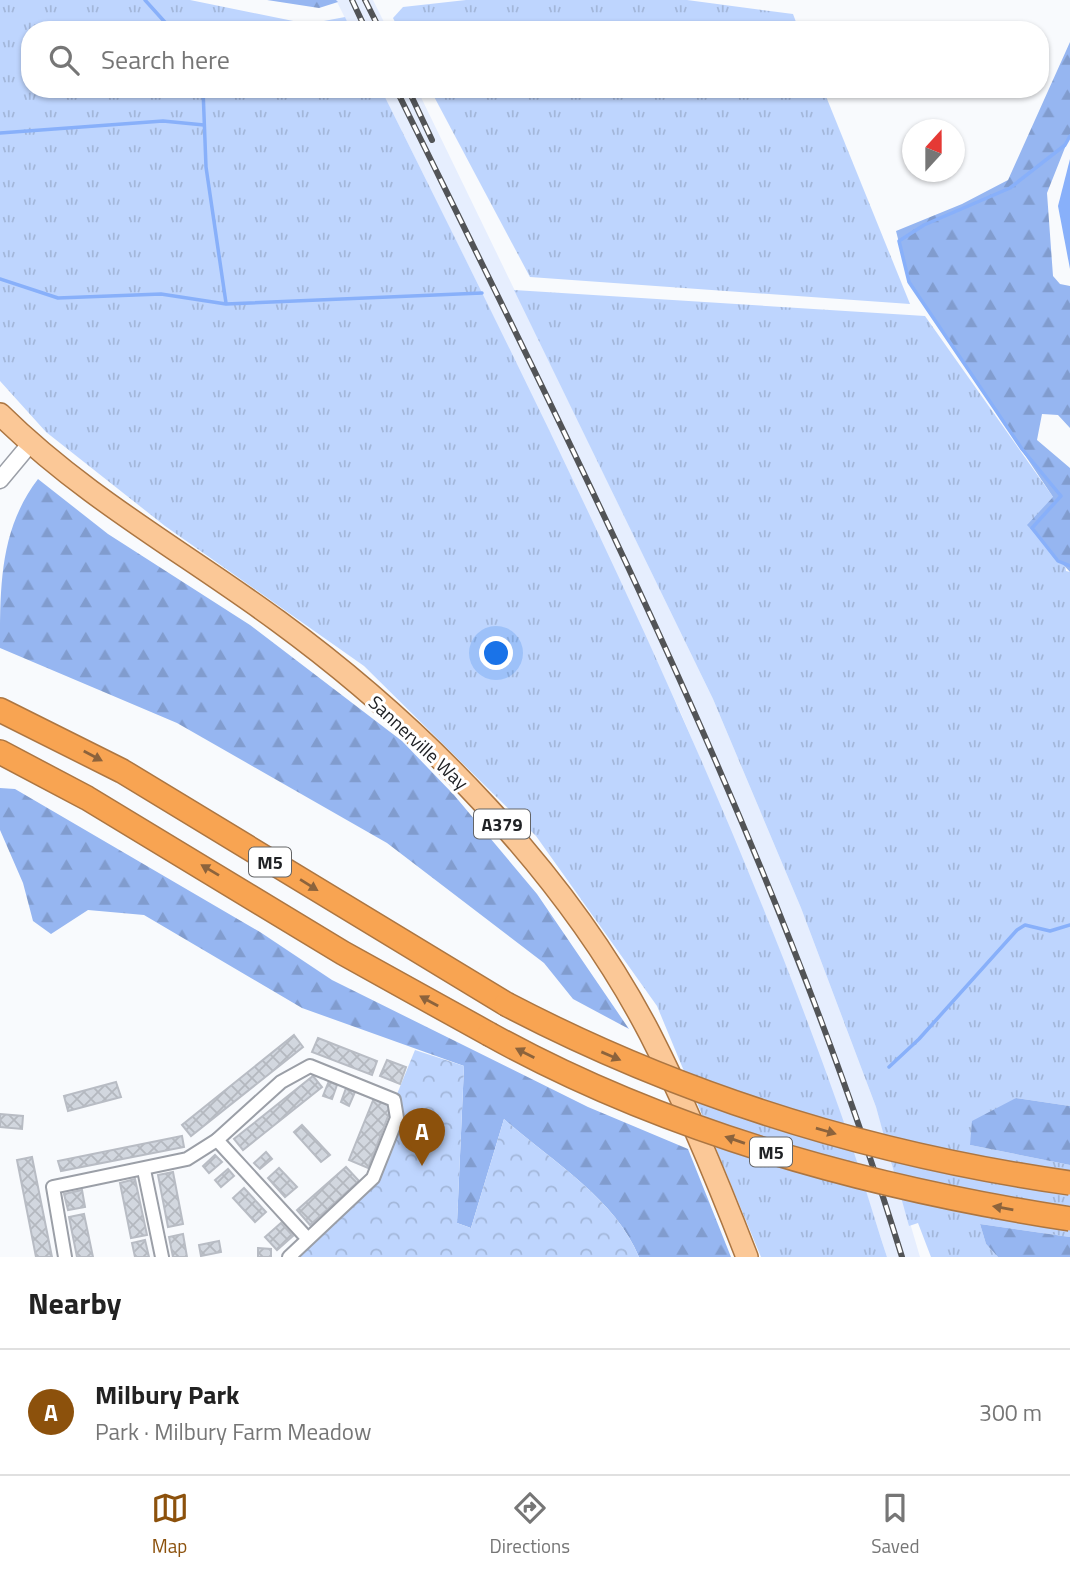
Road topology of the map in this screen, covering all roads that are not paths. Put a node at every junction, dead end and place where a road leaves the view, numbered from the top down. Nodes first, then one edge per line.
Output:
1 (0, 414) edge
2 (30, 444) junction
3 (0, 480) edge
4 (0, 710) edge
5 (10, 757) edge
6 (217, 1140) junction
7 (144, 1170) junction
8 (1070, 1183) edge
9 (1070, 1219) edge
10 (307, 1238) junction
11 (65, 1257) edge
12 (162, 1257) edge
13 (289, 1257) edge
14 (747, 1257) edge

1 - 2 main road, Sannerville Way / A379
2 - 3 street
2 - 14 main road, Sannerville Way / A379
4 -> 8 highway, M5, bridge
9 -> 5 highway, M5, bridge
6 - 7 street
6 - 10 street
6 - 10 street
7 - 11 street
7 - 12 street
10 - 13 street

